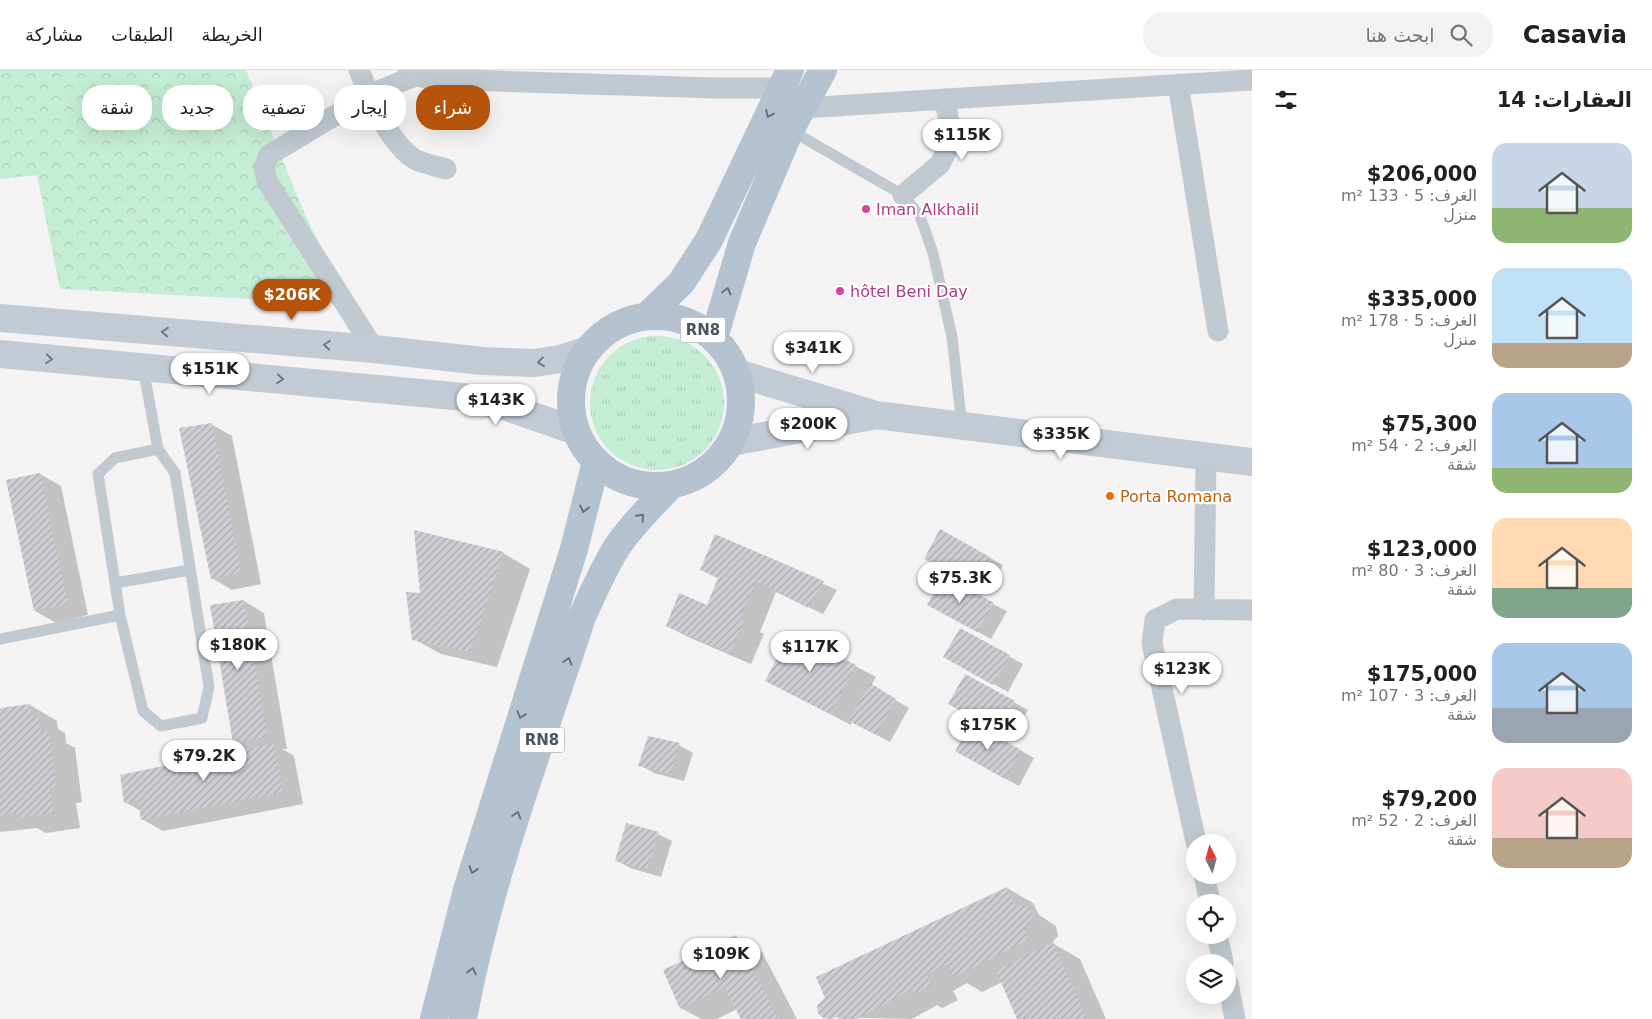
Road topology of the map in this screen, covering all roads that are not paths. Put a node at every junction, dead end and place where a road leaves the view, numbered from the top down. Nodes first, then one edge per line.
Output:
1 (359, 70) edge
2 (823, 70) edge
3 (411, 73) edge
4 (710, 79) edge
5 (786, 79) edge
6 (1130, 79) edge
7 (1252, 80) edge
8 (1178, 84) junction
9 (365, 85) edge
10 (388, 85) edge
11 (945, 99) junction
12 (334, 116) edge
13 (797, 119) junction
14 (389, 130) edge
15 (446, 168) dead end
16 (903, 195) junction
17 (647, 316) junction
18 (0, 318) edge
19 (1218, 331) dead end
20 (714, 338) junction
21 (374, 349) junction
22 (588, 350) junction
23 (0, 354) edge
24 (143, 368) junction
25 (737, 373) junction
26 (876, 415) junction
27 (962, 426) junction
28 (576, 431) junction
29 (731, 442) junction
30 (158, 449) junction
31 (1206, 457) junction
32 (596, 462) junction
33 (1252, 462) edge
34 (672, 485) junction
35 (190, 570) junction
36 (115, 583) junction
37 (1204, 610) junction
38 (1252, 610) edge
39 (120, 615) junction
40 (0, 639) edge
41 (1194, 834) edge
42 (1232, 1004) edge
43 (434, 1019) edge
44 (463, 1019) edge
45 (1235, 1019) edge

1 - 9 street
2 - 13 main road, RN8
3 - 4 street
3 - 10 street
4 - 5 street
5 -> 17 main road, RN8
6 - 8 street
6 - 11 street
7 - 8 street
8 - 19 street
11 - 13 street
11 - 16 street
12 - 21 street
13 - 16 lane
20 -> 13 main road, RN8
14 - 15 street
16 - 27 lane
17 - 20 main road, RN8
17 - 22 main road, RN8
21 -> 18 street
20 - 25 main road, RN8
22 -> 21 street
22 - 28 main road, RN8
23 -> 24 street
24 -> 28 street
24 - 30 lane
25 - 26 street
25 - 29 main road, RN8
26 - 27 street
26 - 29 street
27 - 31 street
28 - 32 main road, RN8
29 - 34 main road, RN8
30 - 35 lane
30 - 36 lane
31 - 33 street
31 - 37 street
32 - 34 main road, RN8
32 -> 43 main road, RN8
44 -> 34 main road, RN8
35 - 36 lane
35 - 39 lane
36 - 39 lane
37 - 38 street
37 - 41 street
39 - 40 lane
42 - 45 street

